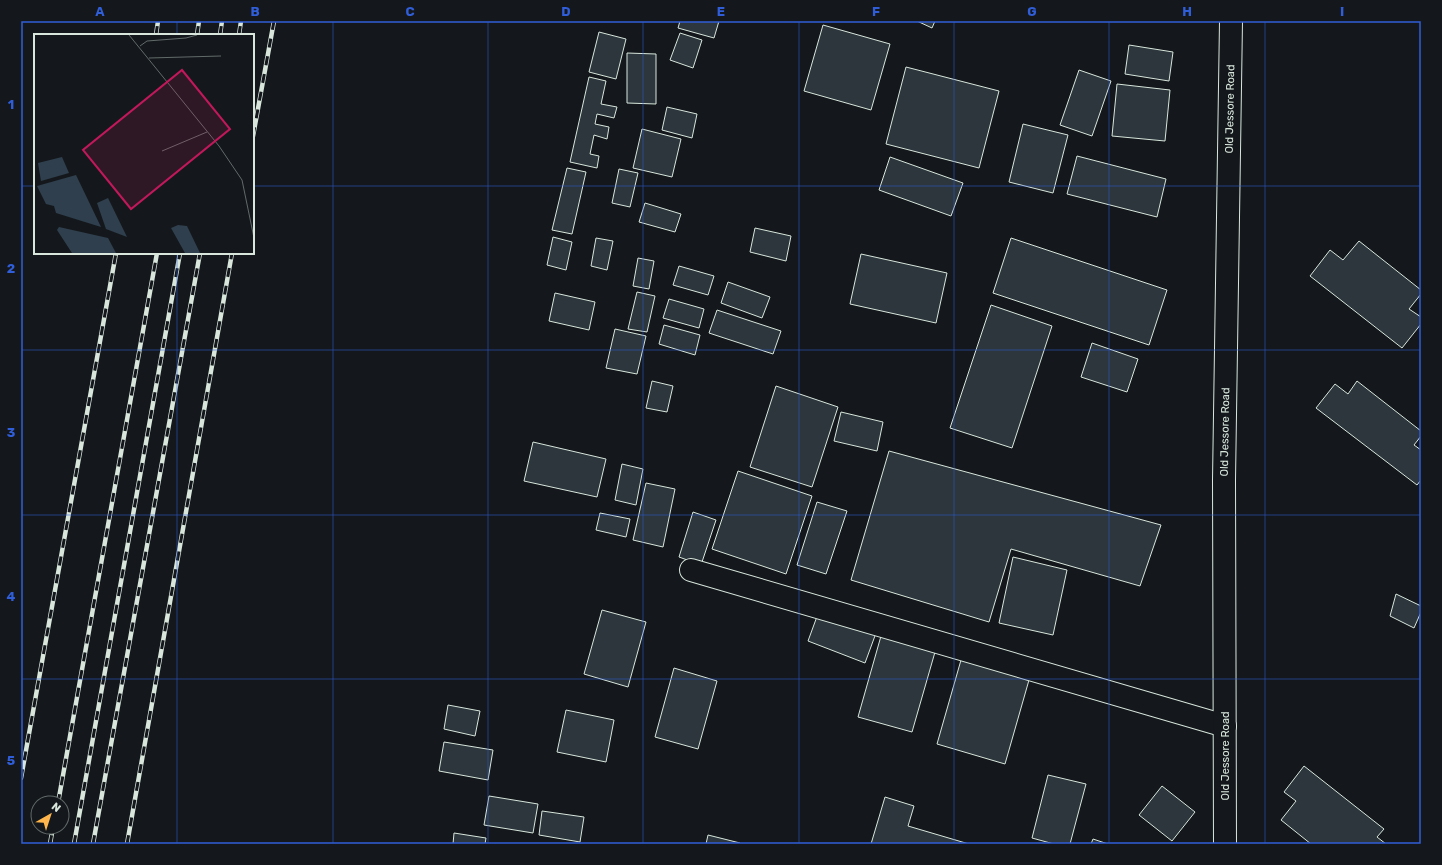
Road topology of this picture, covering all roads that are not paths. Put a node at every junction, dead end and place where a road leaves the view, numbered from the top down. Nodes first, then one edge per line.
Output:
1 (1231, 21) edge
2 (690, 570) dead end
3 (1225, 726) junction
4 (1226, 844) edge

1 - 3 main road, Old Jessore Road
2 - 3 main road
3 - 4 main road, Old Jessore Road

